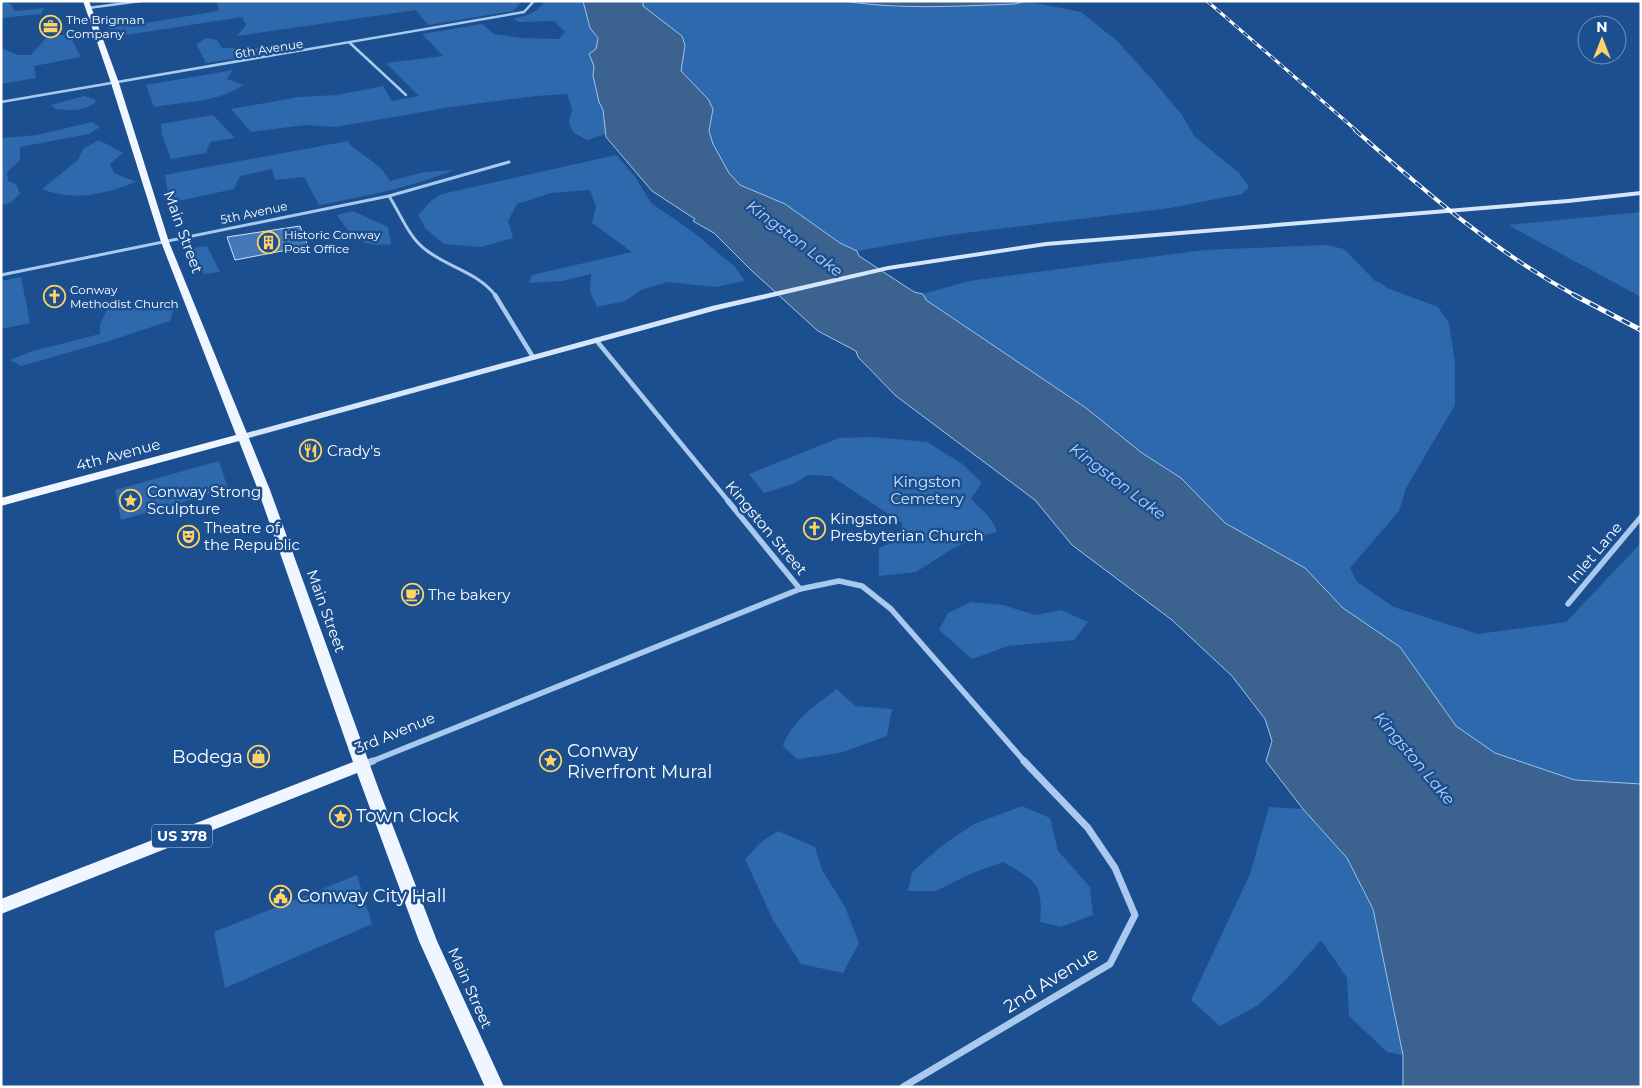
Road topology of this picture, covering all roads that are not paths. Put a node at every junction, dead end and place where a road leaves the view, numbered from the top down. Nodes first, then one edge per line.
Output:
1 (142, 1) edge
2 (534, 1) edge
3 (87, 5) edge
4 (350, 43) junction
5 (115, 83) junction
6 (406, 95) dead end
7 (1, 102) edge
8 (509, 162) dead end
9 (1641, 193) edge
10 (389, 196) junction
11 (165, 242) junction
12 (1, 275) edge
13 (596, 340) junction
14 (533, 357) junction
15 (242, 438) junction
16 (1, 502) edge
17 (1641, 518) edge
18 (800, 589) junction
19 (1568, 604) dead end
20 (362, 765) junction
21 (1088, 828) joint
22 (1, 907) edge
23 (495, 1087) edge
24 (903, 1087) edge

1 - 3 street
2 - 4 street, 6th Avenue
3 - 5 main road, Main Street
4 - 5 street, 6th Avenue
4 - 6 street
5 - 7 street, 6th Avenue
5 - 11 main road, Main Street
8 - 10 street, 5th Avenue
9 - 13 main road
10 - 11 street, 5th Avenue
10 - 14 street
11 - 12 street, 5th Avenue
11 - 15 main road, Main Street
13 - 14 main road
13 - 18 street, Kingston Street
14 - 15 main road
15 - 16 main road, 4th Avenue
15 - 20 main road, Main Street
17 - 19 street, Inlet Lane
18 - 20 street, 3rd Avenue
18 - 21 street, Kingston Street
20 - 22 main road, 3rd Avenue / US 378
20 - 23 main road, Main Street
21 - 24 street, 2nd Avenue

